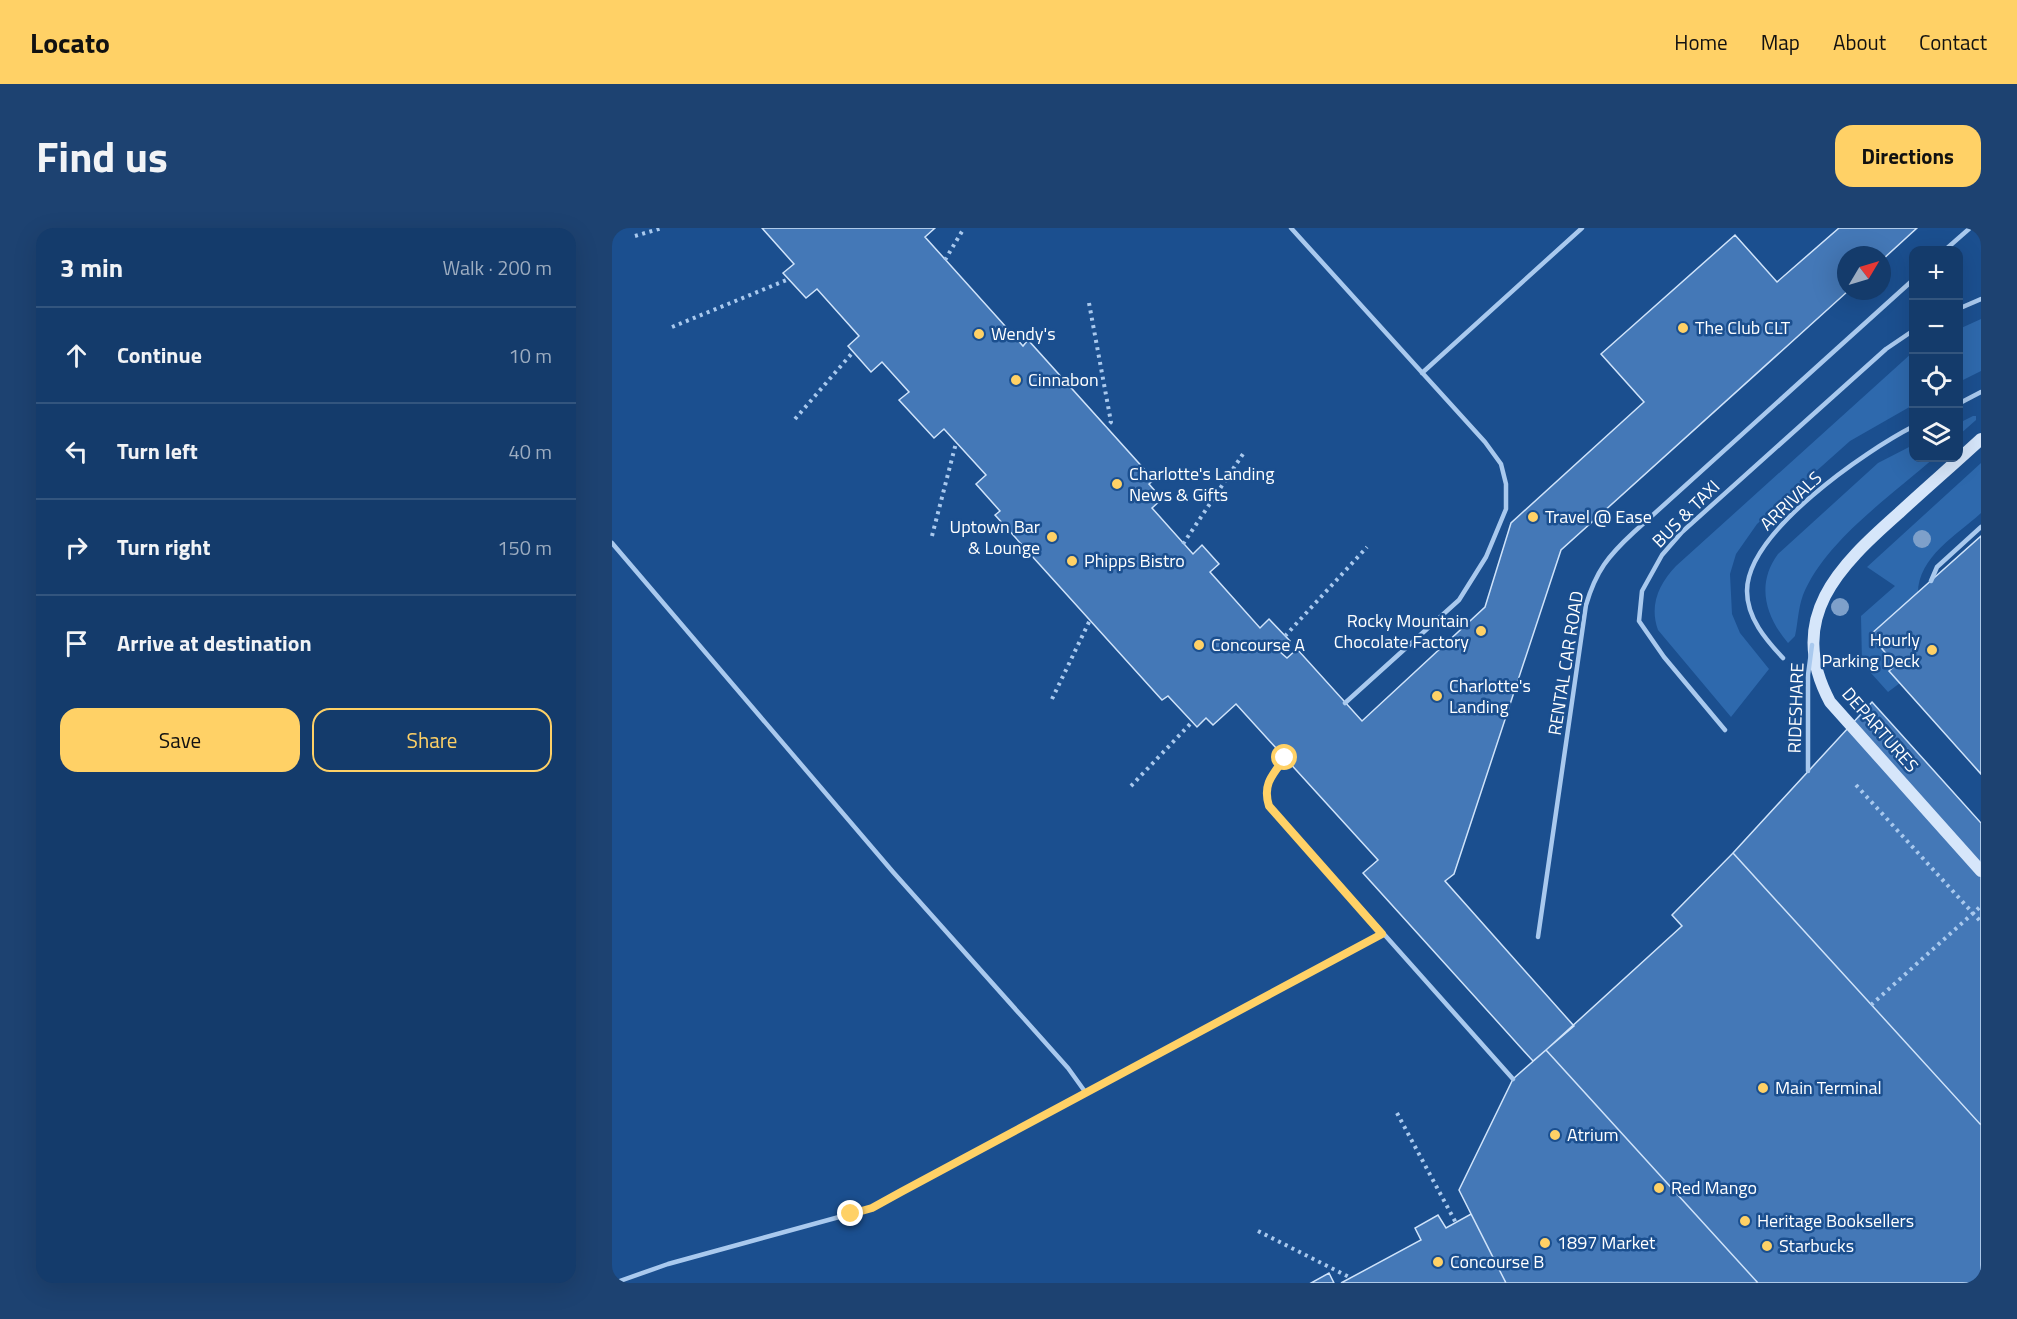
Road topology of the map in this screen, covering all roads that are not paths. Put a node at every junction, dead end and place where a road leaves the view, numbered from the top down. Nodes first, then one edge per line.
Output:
1 (1291, 228) edge
2 (1582, 228) edge
3 (1970, 228) edge
4 (1950, 246) edge
5 (1909, 284) edge
6 (1981, 299) edge
7 (1963, 307) edge
8 (1909, 333) edge
9 (1422, 373) junction
10 (1981, 392) edge
11 (1963, 402) edge
12 (1909, 429) edge
13 (1981, 439) edge
14 (1981, 527) edge
15 (612, 543) edge
16 (1931, 581) dead end
17 (1812, 645) junction
18 (1783, 658) dead end
19 (1346, 703) dead end
20 (1725, 730) dead end
21 (1285, 758) dead end
22 (1808, 771) dead end
23 (1981, 871) edge
24 (1382, 934) junction
25 (1538, 937) dead end
26 (1513, 1079) dead end
27 (1086, 1093) junction
28 (614, 1283) edge

1 - 9 lane
2 - 9 lane
3 - 4 lane
5 - 25 lane, RENTAL CAR ROAD
6 - 7 lane
8 - 20 lane, BUS & TAXI
9 - 19 lane
10 - 11 lane
12 - 18 lane, ARRIVALS
13 - 17 main road, DEPARTURES
14 - 16 lane
15 - 27 lane
17 - 22 lane, RIDESHARE, bridge
17 - 23 main road, DEPARTURES, bridge
21 - 24 lane
24 - 26 lane
24 - 27 lane
27 - 28 lane

